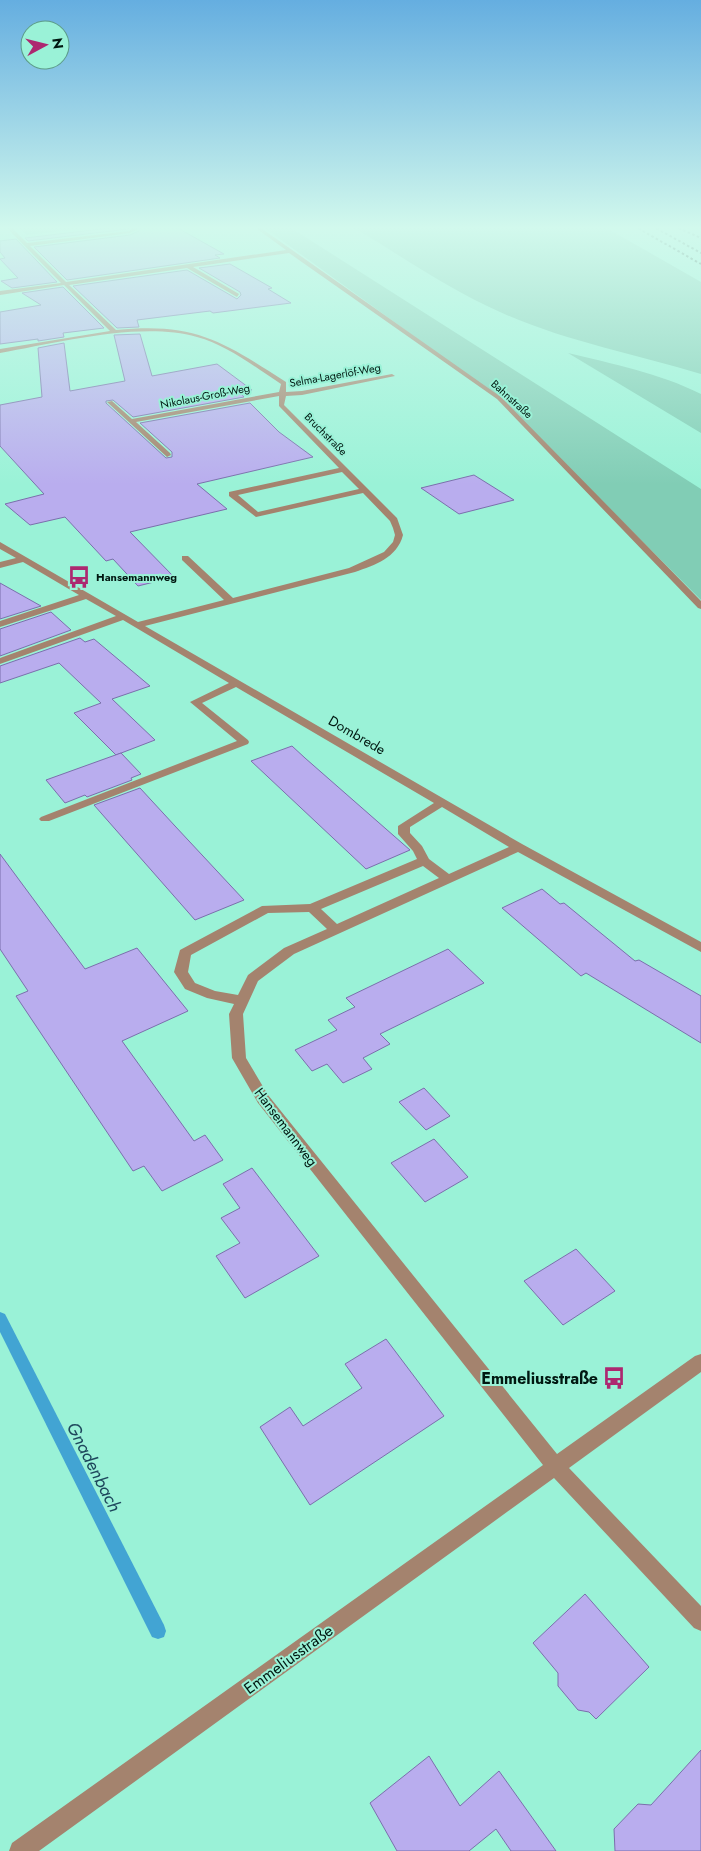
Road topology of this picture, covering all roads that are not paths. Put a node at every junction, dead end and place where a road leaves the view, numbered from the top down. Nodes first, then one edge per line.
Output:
1 (94, 312) edge
2 (379, 312) edge
3 (115, 333) junction
4 (0, 351) edge
5 (392, 376) dead end
6 (282, 394) junction
7 (110, 402) dead end
8 (133, 421) junction
9 (166, 455) dead end
10 (344, 468) junction
11 (366, 490) junction
12 (0, 545) edge
13 (185, 558) dead end
14 (23, 559) junction
15 (0, 565) edge
16 (85, 596) junction
17 (231, 601) junction
18 (701, 606) edge
19 (123, 618) junction
20 (0, 624) edge
21 (136, 625) junction
22 (0, 662) edge
23 (236, 683) junction
24 (442, 802) junction
25 (45, 819) dead end
26 (518, 847) junction
27 (424, 861) junction
28 (448, 879) junction
29 (312, 908) junction
30 (336, 930) junction
31 (701, 948) edge
32 (242, 1001) junction
33 (701, 1362) edge
34 (556, 1467) junction
35 (701, 1621) edge
36 (20, 1851) edge

1 - 3 street
2 - 18 street, Bahnstraße
3 - 4 street
3 - 6 street, Bruchstraße
5 - 6 street, Selma-Lagerlöf-Weg
6 - 8 street, Nikolaus-Groß-Weg
6 - 10 street, Bruchstraße
7 - 8 street
8 - 9 street
10 - 11 street, Bruchstraße
10 - 11 street
11 - 17 street, Bruchstraße
12 - 14 street, Dombrede
13 - 17 street
14 - 15 street
14 - 16 street, Dombrede
16 - 19 street, Dombrede
16 - 20 street
17 - 21 street, Bruchstraße
19 - 21 street, Dombrede
19 - 22 street
21 - 23 street, Dombrede
23 - 24 street, Dombrede
23 - 25 street
24 - 26 street, Dombrede
24 - 27 street
26 - 28 street, Hansemannweg
26 - 31 street, Dombrede
27 - 28 street
27 - 29 street
28 - 30 street, Hansemannweg
29 - 30 street
29 - 32 street
30 - 32 street, Hansemannweg
32 - 34 street, Hansemannweg
33 - 34 street, Emmeliusstraße
34 - 35 street
34 - 36 street, Emmeliusstraße

